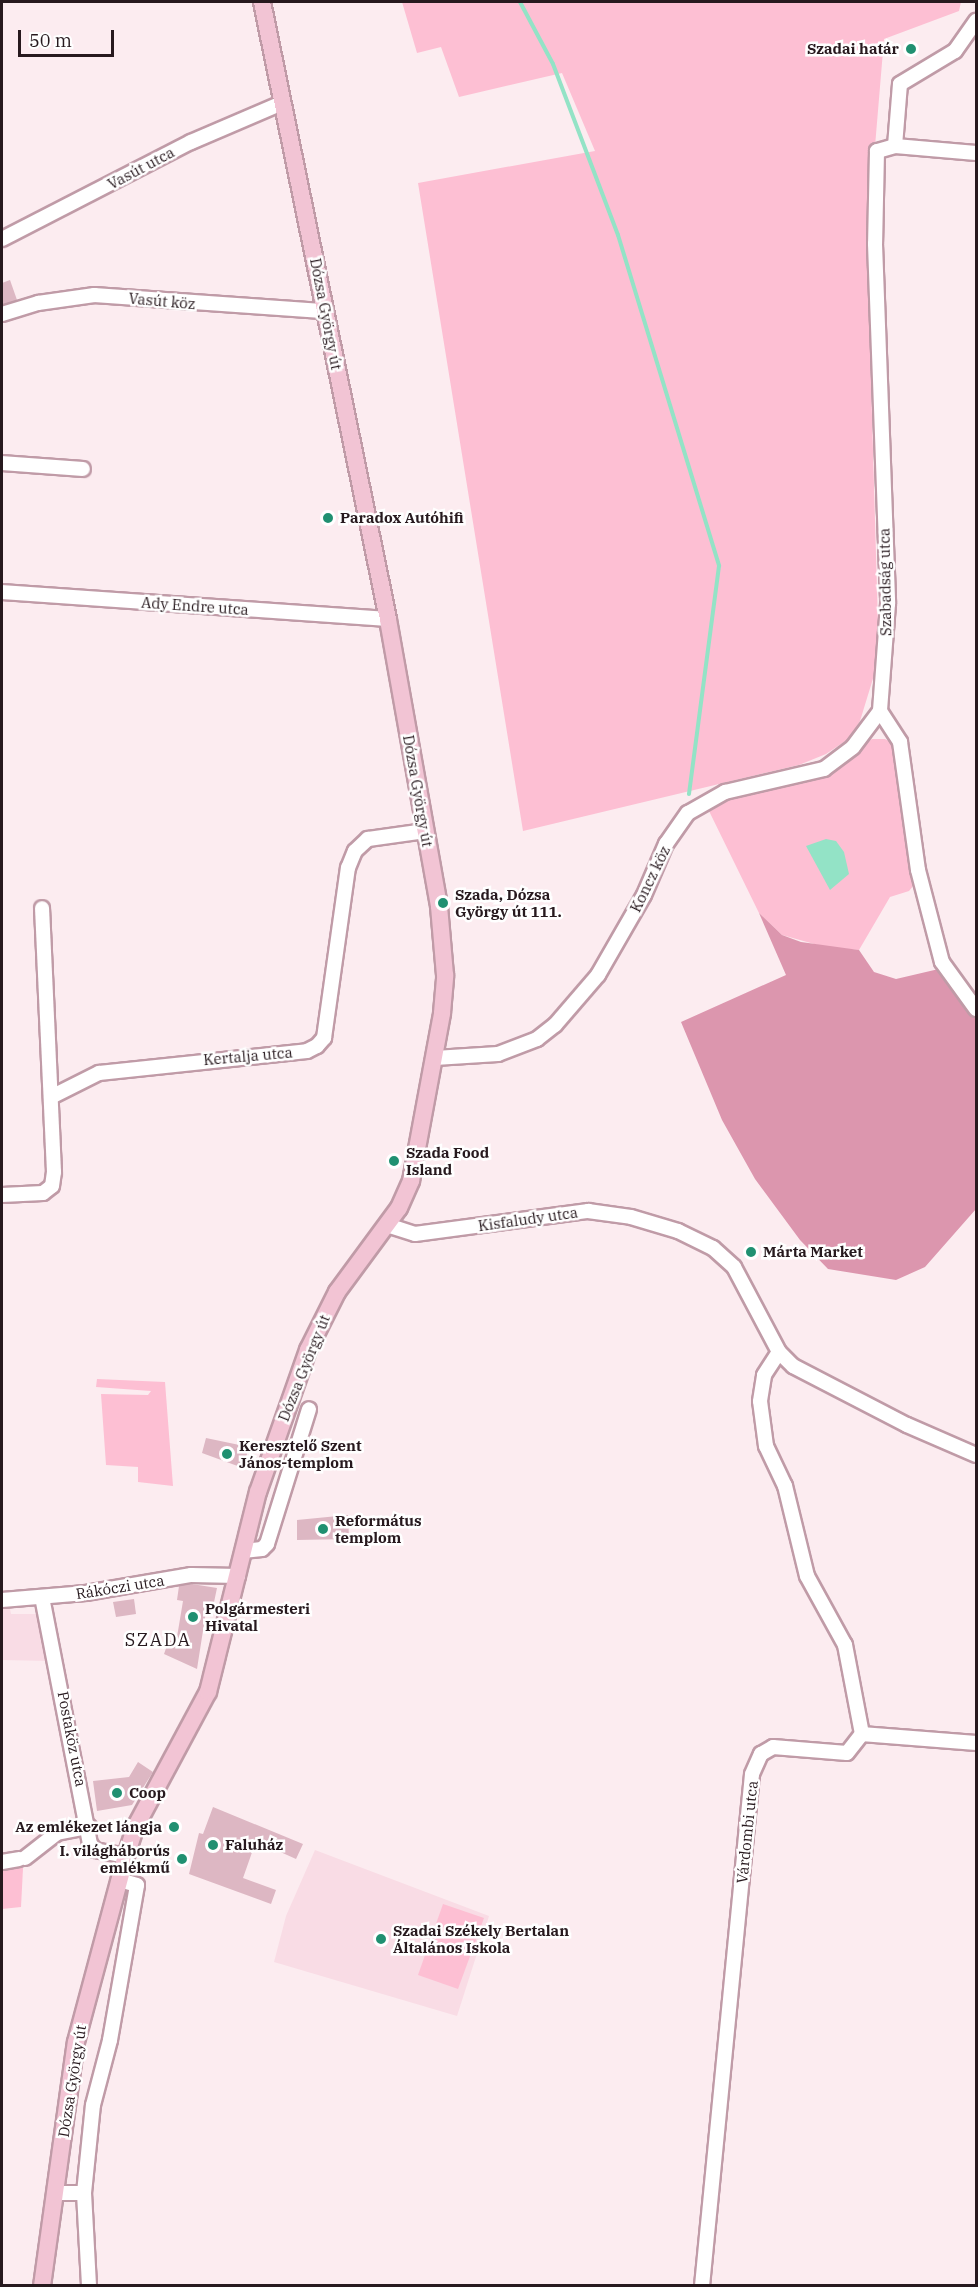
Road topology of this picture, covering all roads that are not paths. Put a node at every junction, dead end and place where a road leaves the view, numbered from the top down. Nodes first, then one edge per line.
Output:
1 (262, 2) edge
2 (976, 21) edge
3 (282, 103) junction
4 (894, 146) junction
5 (976, 153) edge
6 (2, 239) edge
7 (325, 312) junction
8 (2, 314) edge
9 (2, 463) edge
10 (83, 469) dead end
11 (2, 592) edge
12 (388, 619) junction
13 (880, 711) junction
14 (425, 831) junction
15 (42, 908) dead end
16 (976, 1009) edge
17 (435, 1058) junction
18 (51, 1097) junction
19 (2, 1195) edge
20 (387, 1226) junction
21 (780, 1352) junction
22 (309, 1409) dead end
23 (976, 1455) edge
24 (243, 1551) junction
25 (238, 1576) junction
26 (42, 1597) junction
27 (2, 1600) edge
28 (862, 1734) junction
29 (976, 1743) edge
30 (87, 1820) junction
31 (126, 1857) junction
32 (2, 1862) edge
33 (119, 1880) junction
34 (55, 2193) junction
35 (84, 2193) junction
36 (42, 2286) edge
37 (89, 2286) edge
38 (702, 2286) edge

1 - 3 main road, Dózsa György út
2 - 4 street
3 - 6 street, Vasút utca
3 - 7 main road, Dózsa György út
4 - 5 street
4 - 13 street, Szabadság utca
7 - 8 street, Vasút köz
7 - 12 main road, Dózsa György út
9 - 10 street
11 - 12 street, Ady Endre utca
12 - 14 main road, Dózsa György út
13 - 16 street
13 - 17 street, Koncz köz
14 - 17 main road, Dózsa György út
14 - 18 street, Kertalja utca
15 - 18 street
17 - 20 main road, Dózsa György út
18 - 19 street
20 - 21 street, Kisfaludy utca
20 - 24 main road, Dózsa György út
21 - 23 street, Kisfaludy utca
21 - 28 street
22 - 24 street, Dózsa György út
24 - 25 main road, Dózsa György út
25 - 26 street, Rákóczi utca
25 - 31 main road, Dózsa György út
26 - 27 street, Rákóczi utca
26 - 30 street, Postaköz utca
28 - 29 street
28 - 38 street, Várdombi utca
30 - 31 street, Postaköz utca
30 - 32 street
31 - 33 main road, Dózsa György út
33 - 34 main road, Dózsa György út
33 - 35 street, Dózsa György út
34 - 35 street
34 - 36 main road, Dózsa György út
35 - 37 street

